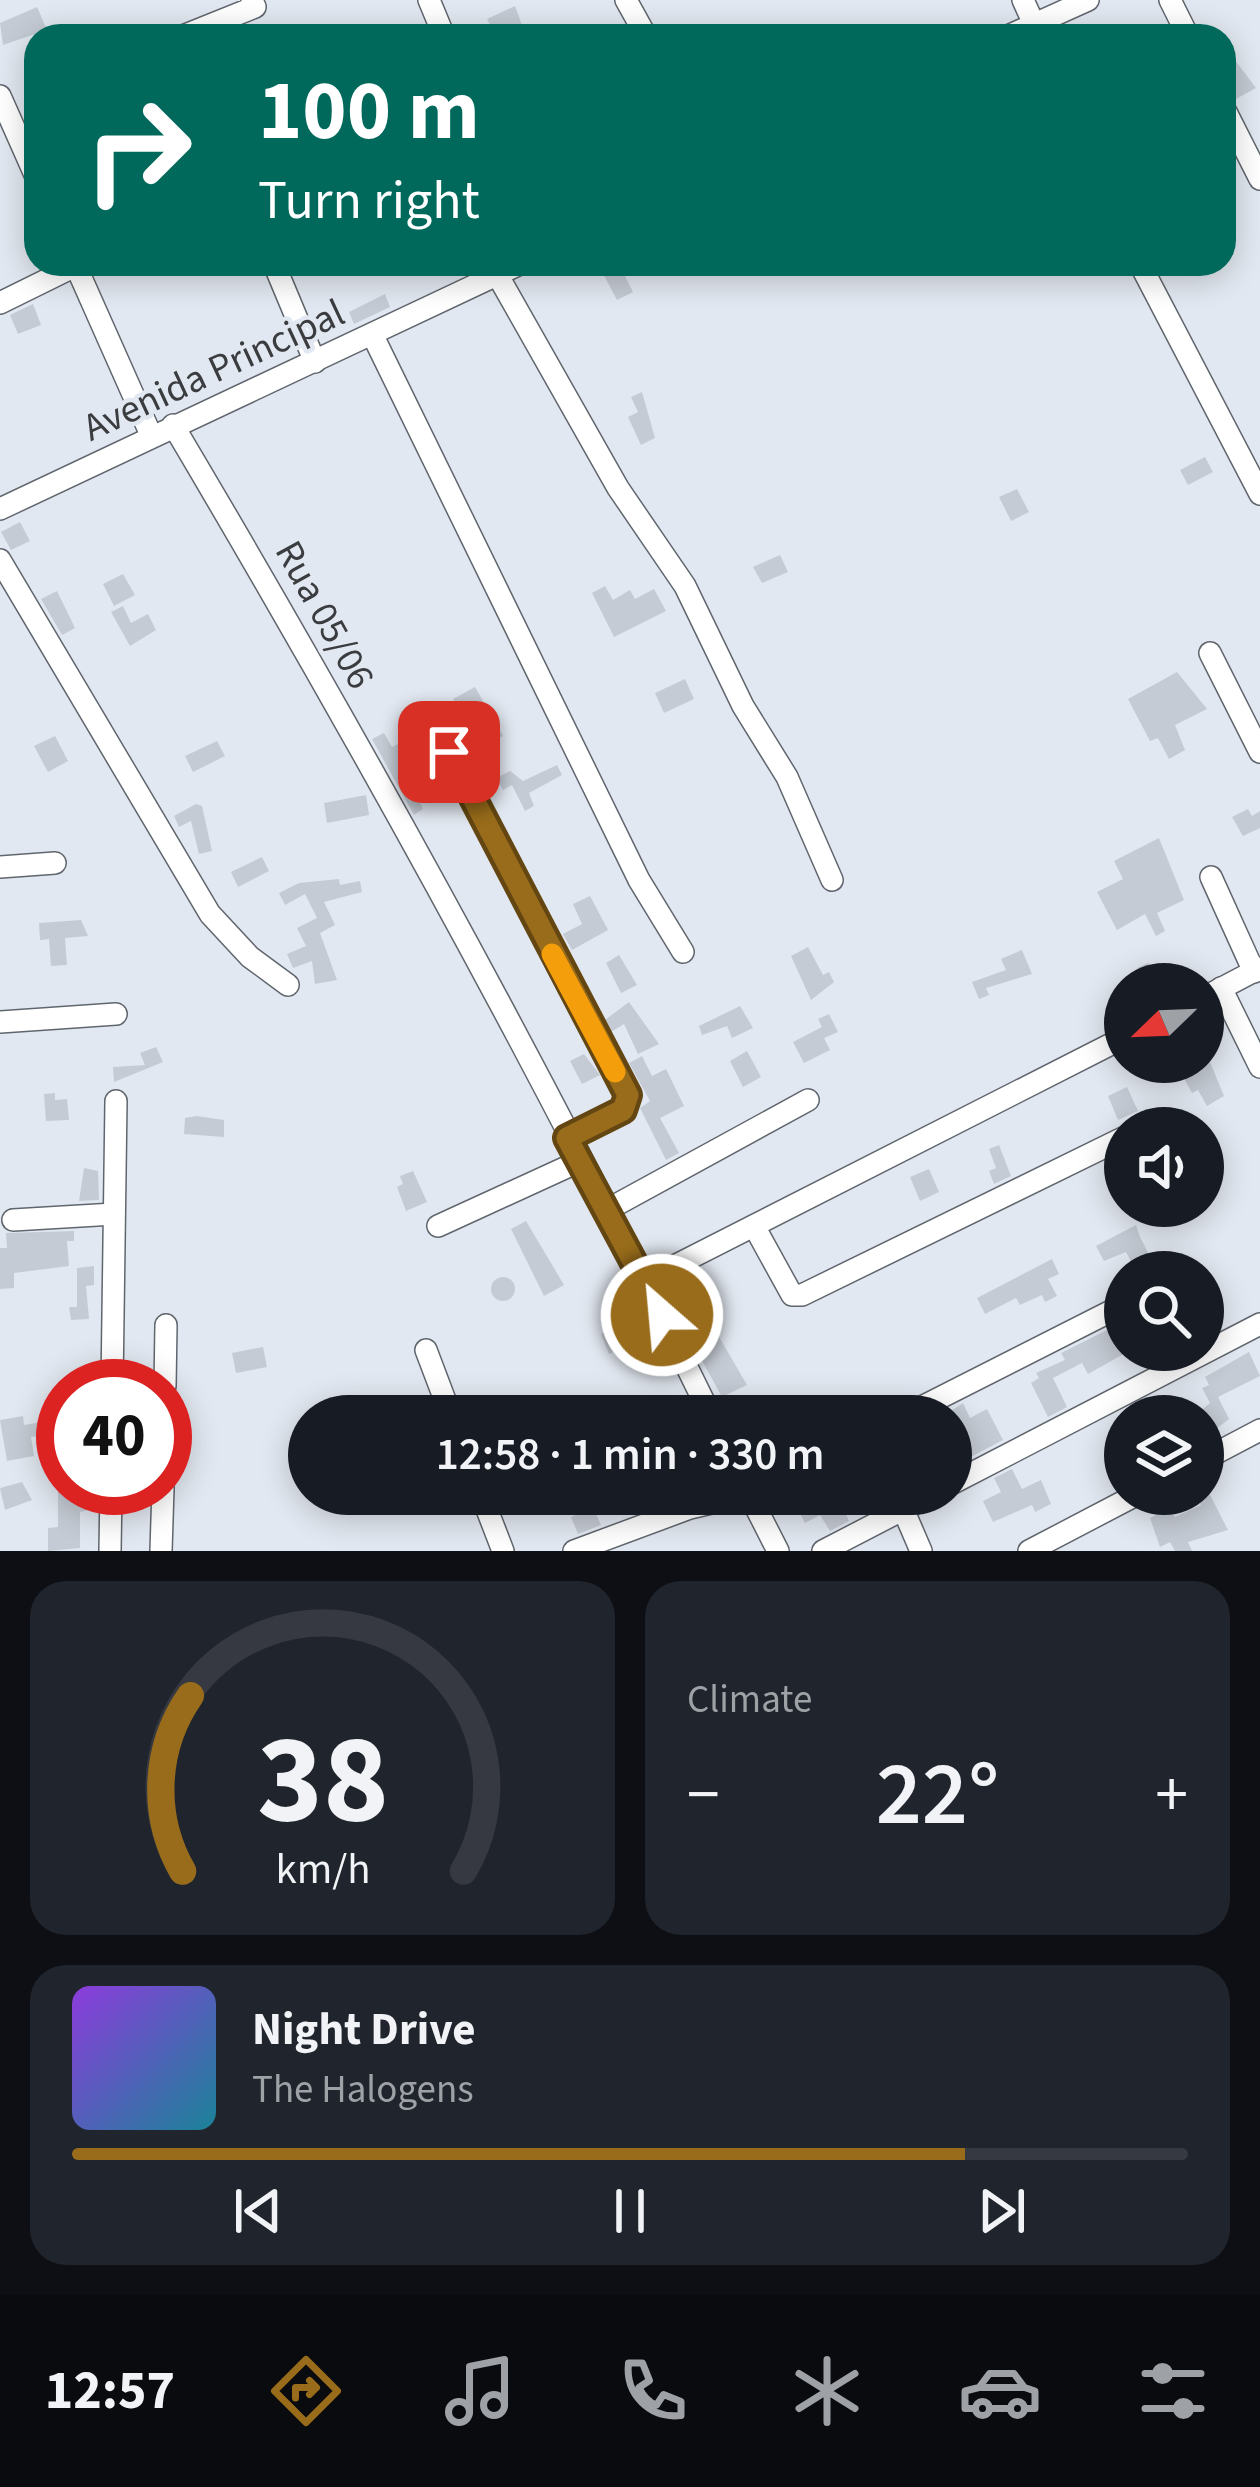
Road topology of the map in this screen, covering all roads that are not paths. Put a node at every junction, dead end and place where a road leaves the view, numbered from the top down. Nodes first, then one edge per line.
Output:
1 (252, 0) edge
2 (1088, 0) edge
3 (213, 24) edge
4 (1037, 24) edge
5 (0, 96) edge
6 (1236, 132) edge
7 (24, 150) edge
8 (1260, 179) edge
9 (53, 276) edge
10 (80, 276) edge
11 (279, 276) edge
12 (498, 276) joint
13 (1146, 276) edge
14 (0, 303) edge
15 (373, 336) junction
16 (315, 362) junction
17 (173, 425) junction
18 (151, 436) junction
19 (1260, 494) edge
20 (0, 509) edge
21 (0, 560) edge
22 (1210, 653) dead end
23 (449, 752) dead end
24 (1260, 752) edge
25 (55, 863) dead end
26 (0, 867) edge
27 (1210, 877) dead end
28 (832, 880) dead end
29 (682, 952) dead end
30 (1257, 970) edge
31 (288, 985) dead end
32 (1224, 987) edge
33 (1224, 1012) edge
34 (116, 1015) dead end
35 (0, 1022) edge
36 (1104, 1048) edge
37 (1260, 1067) edge
38 (808, 1100) dead end
39 (116, 1101) dead end
40 (567, 1138) junction
41 (1104, 1147) edge
42 (580, 1161) junction
43 (605, 1210) junction
44 (114, 1214) junction
45 (13, 1220) dead end
46 (438, 1226) dead end
47 (754, 1226) junction
48 (645, 1281) junction
49 (1104, 1315) edge
50 (1260, 1324) edge
51 (166, 1325) dead end
52 (426, 1350) dead end
53 (112, 1359) edge
54 (165, 1359) edge
55 (443, 1395) edge
56 (701, 1395) edge
57 (945, 1395) edge
58 (1260, 1430) edge
59 (1224, 1449) edge
60 (972, 1473) edge
61 (1104, 1512) edge
62 (110, 1515) edge
63 (162, 1515) edge
64 (489, 1515) edge
65 (671, 1515) edge
66 (760, 1515) edge
67 (892, 1515) edge
68 (906, 1515) edge
69 (110, 1551) edge
70 (161, 1551) edge
71 (502, 1551) edge
72 (574, 1551) edge
73 (778, 1551) edge
74 (823, 1551) edge
75 (921, 1551) edge
76 (1028, 1551) edge

1 - 3 street
2 - 4 street
5 - 7 street
6 - 8 street
9 - 14 street
10 - 18 street
11 - 16 street
12 - 15 street, Avenida Principal
12 - 28 street
13 - 19 street
15 - 16 street, Avenida Principal
15 - 29 street
16 - 17 street, Avenida Principal
17 - 18 street, Avenida Principal
17 - 40 street, Rua 05/06
18 - 20 street, Avenida Principal
21 - 31 street
22 - 24 street
23 - 40 street
25 - 26 street
27 - 30 street
30 - 32 street
33 - 37 street
34 - 35 street
36 - 47 street
38 - 43 street
39 - 44 street
40 - 42 street, Rua 05/06
41 - 47 street
42 - 43 street, Rua 05/06
42 - 46 street
43 - 48 street, Rua 05/06
44 - 45 street
44 - 53 street
47 - 48 street
48 - 56 street, Rua 05/06
49 - 57 street
50 - 60 street
51 - 54 street
52 - 55 street
58 - 59 street
61 - 76 street
62 - 69 street
63 - 70 street
64 - 71 street
65 - 72 street
66 - 73 street
67 - 74 street
68 - 75 street

